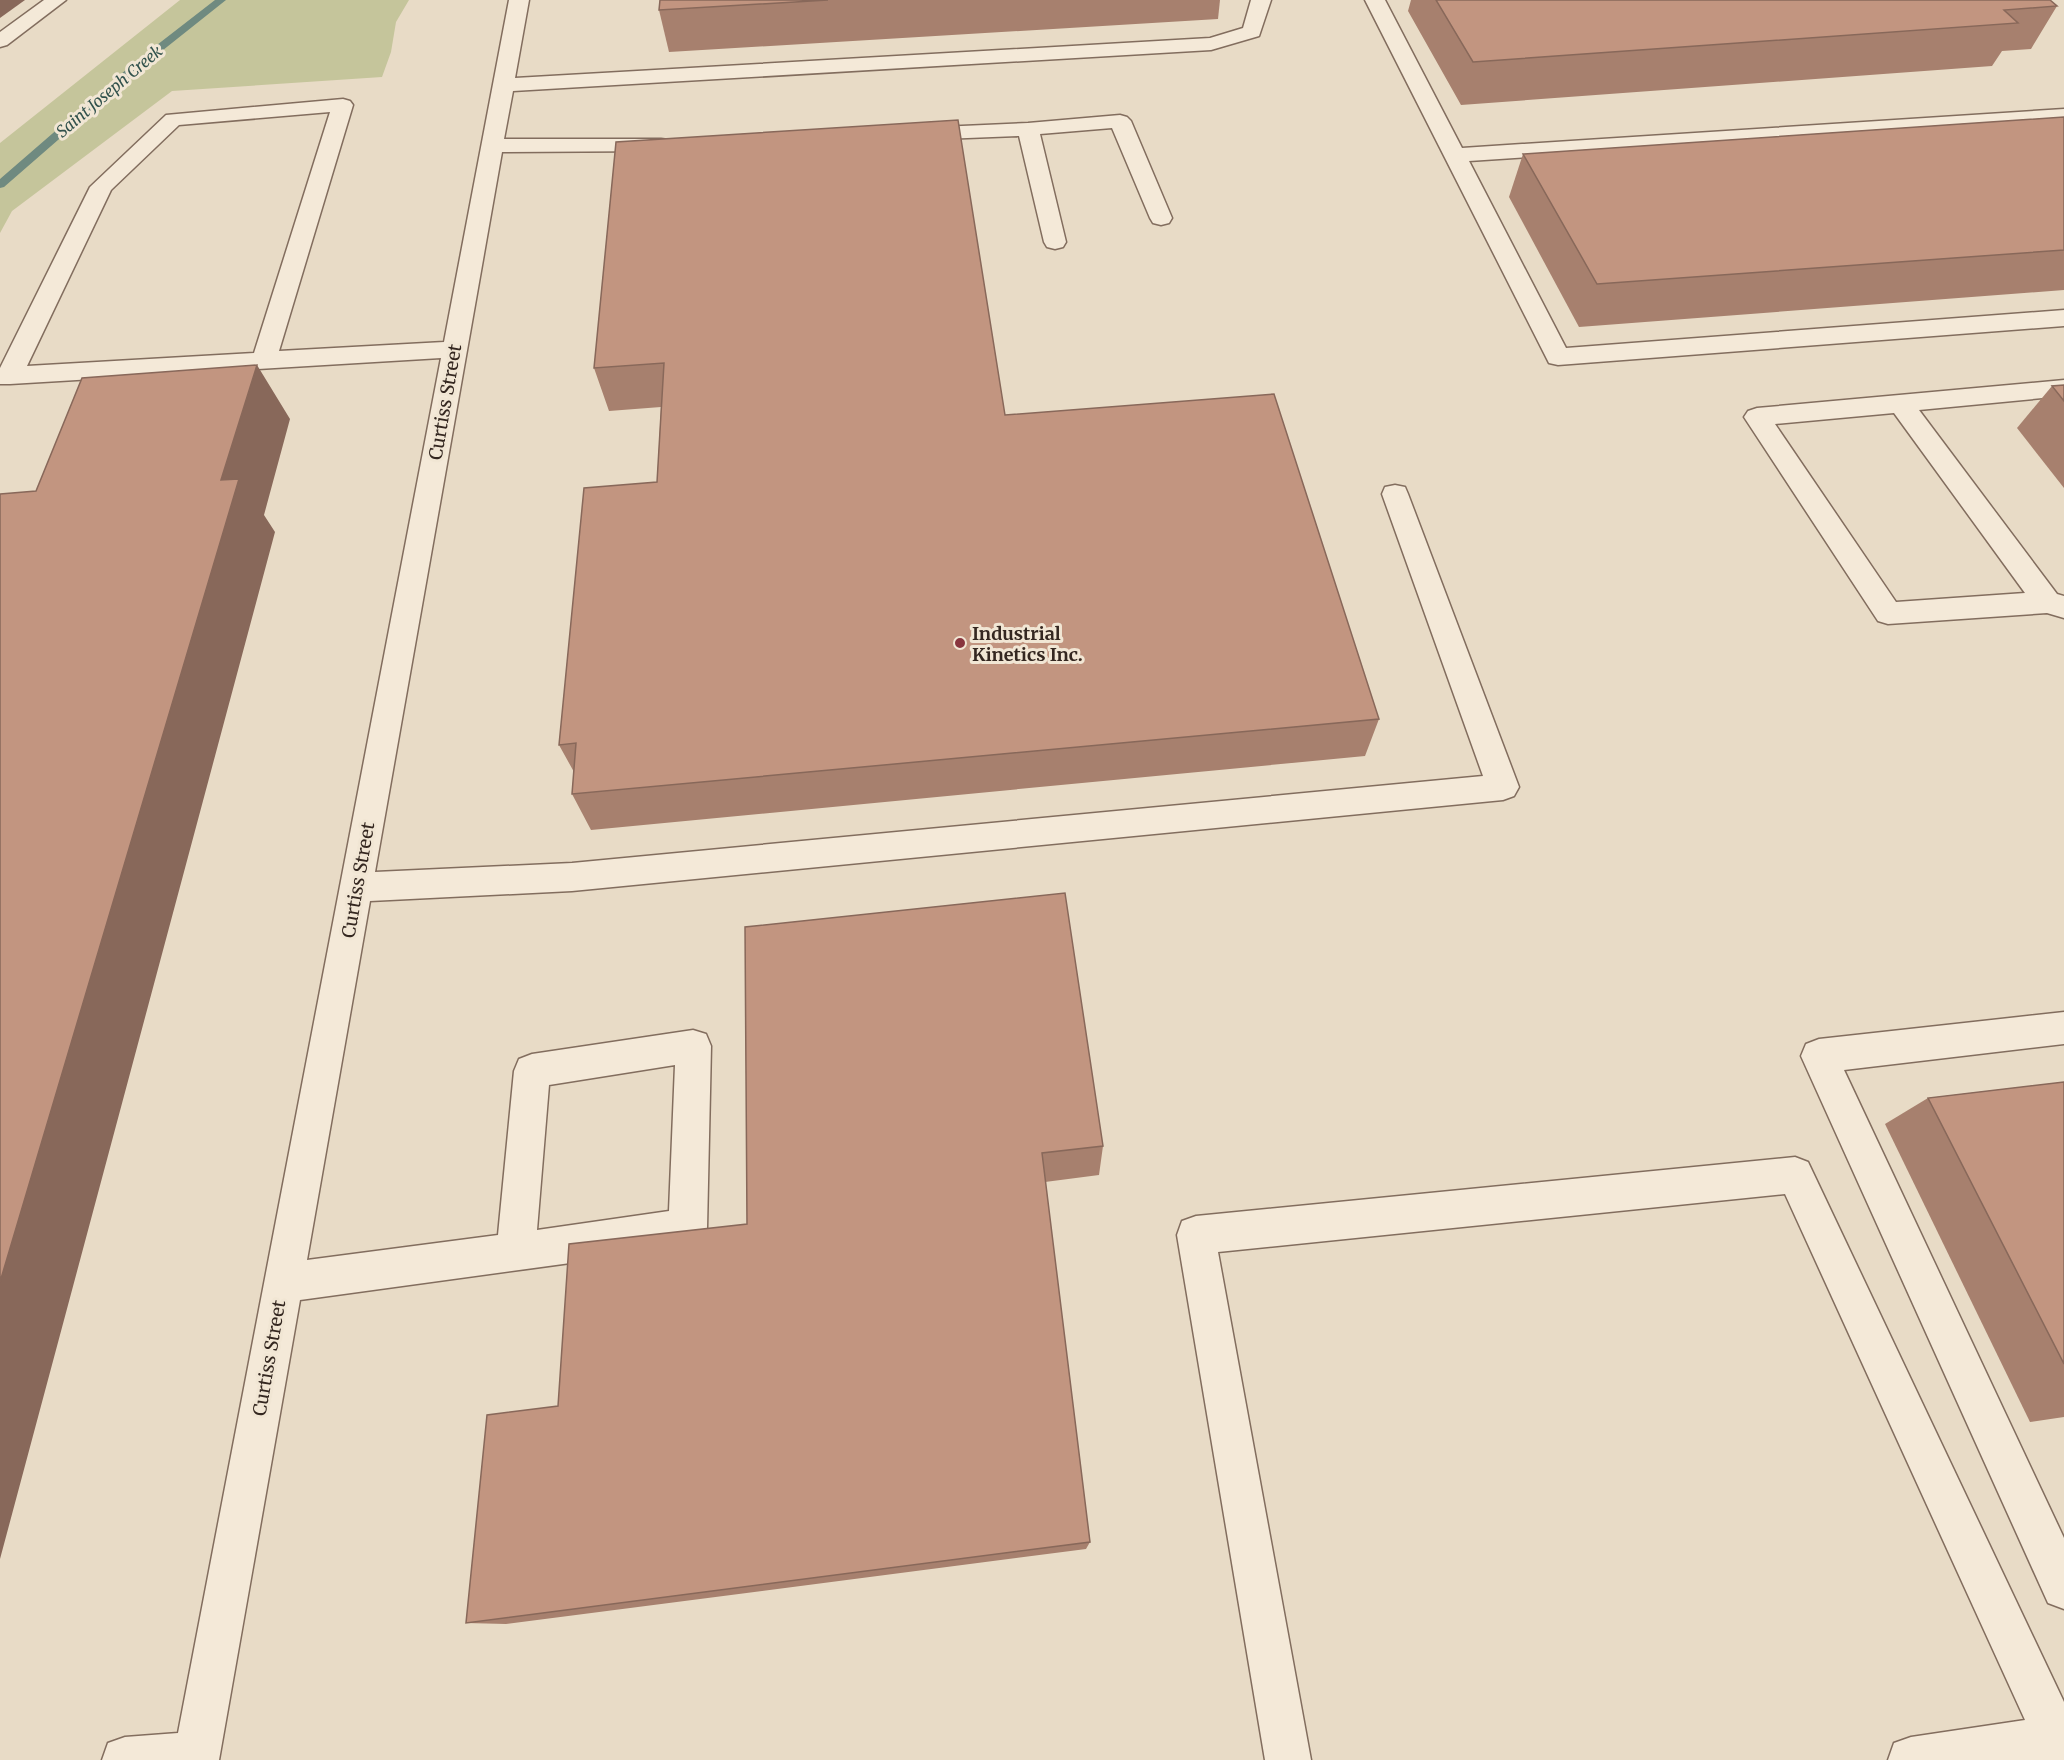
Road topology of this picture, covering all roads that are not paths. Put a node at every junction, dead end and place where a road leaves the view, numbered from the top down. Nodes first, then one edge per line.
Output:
1 (56, 0) edge
2 (519, 0) edge
3 (1261, 0) edge
4 (1375, 0) edge
5 (0, 41) edge
6 (503, 85) junction
7 (2064, 115) edge
8 (1028, 129) junction
9 (896, 135) edge
10 (681, 145) edge
11 (492, 146) junction
12 (1455, 155) junction
13 (1161, 218) dead end
14 (1055, 242) dead end
15 (2064, 318) edge
16 (455, 349) junction
17 (264, 360) junction
18 (5, 376) edge
19 (2064, 388) edge
20 (1901, 404) junction
21 (1395, 494) dead end
22 (2055, 604) edge
23 (356, 887) junction
24 (2064, 1028) edge
25 (516, 1252) junction
26 (283, 1283) junction
27 (2064, 1587) edge
28 (2061, 1743) edge
29 (196, 1757) edge
30 (125, 1760) edge
31 (1288, 1760) edge
32 (1911, 1760) edge

1 - 5 street
2 - 6 street, Curtiss Street
3 - 6 street
4 - 12 street
6 - 11 street, Curtiss Street
7 - 12 street
8 - 9 street
8 - 13 street
8 - 14 street
10 - 11 street
11 - 16 street, Curtiss Street
12 - 15 street
16 - 17 street
16 - 23 street, Curtiss Street
17 - 18 street
17 - 18 street
19 - 20 street
20 - 22 street
20 - 22 street
21 - 23 street
23 - 26 street, Curtiss Street
24 - 27 street
25 - 25 street
25 - 26 street
26 - 29 street, Curtiss Street
28 - 31 street
28 - 32 street
29 - 30 street

